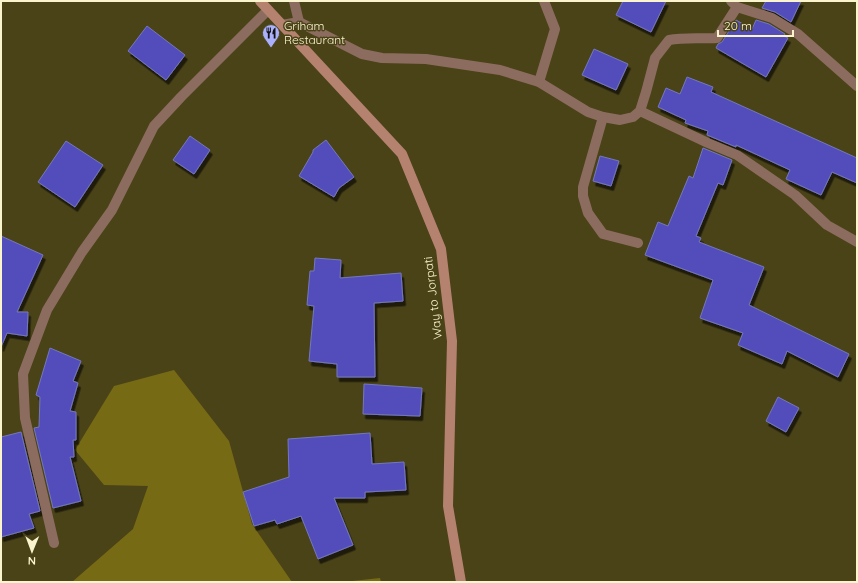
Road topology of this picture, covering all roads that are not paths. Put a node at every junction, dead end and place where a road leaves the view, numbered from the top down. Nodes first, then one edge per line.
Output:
1 (260, 1) edge
2 (294, 1) edge
3 (544, 1) edge
4 (734, 4) edge
5 (268, 10) junction
6 (299, 22) junction
7 (282, 25) junction
8 (539, 82) junction
9 (857, 86) edge
10 (640, 111) junction
11 (603, 117) junction
12 (857, 242) edge
13 (638, 243) dead end
14 (54, 543) dead end
15 (461, 582) edge

1 - 5 street, Way to Jorpati
2 - 6 street
3 - 8 street
4 - 9 street
4 - 10 street
5 - 7 street, Way to Jorpati
5 - 14 street
6 - 7 street
6 - 8 street
7 - 15 street, Way to Jorpati
8 - 11 street
10 - 11 street
10 - 12 street
11 - 13 street

